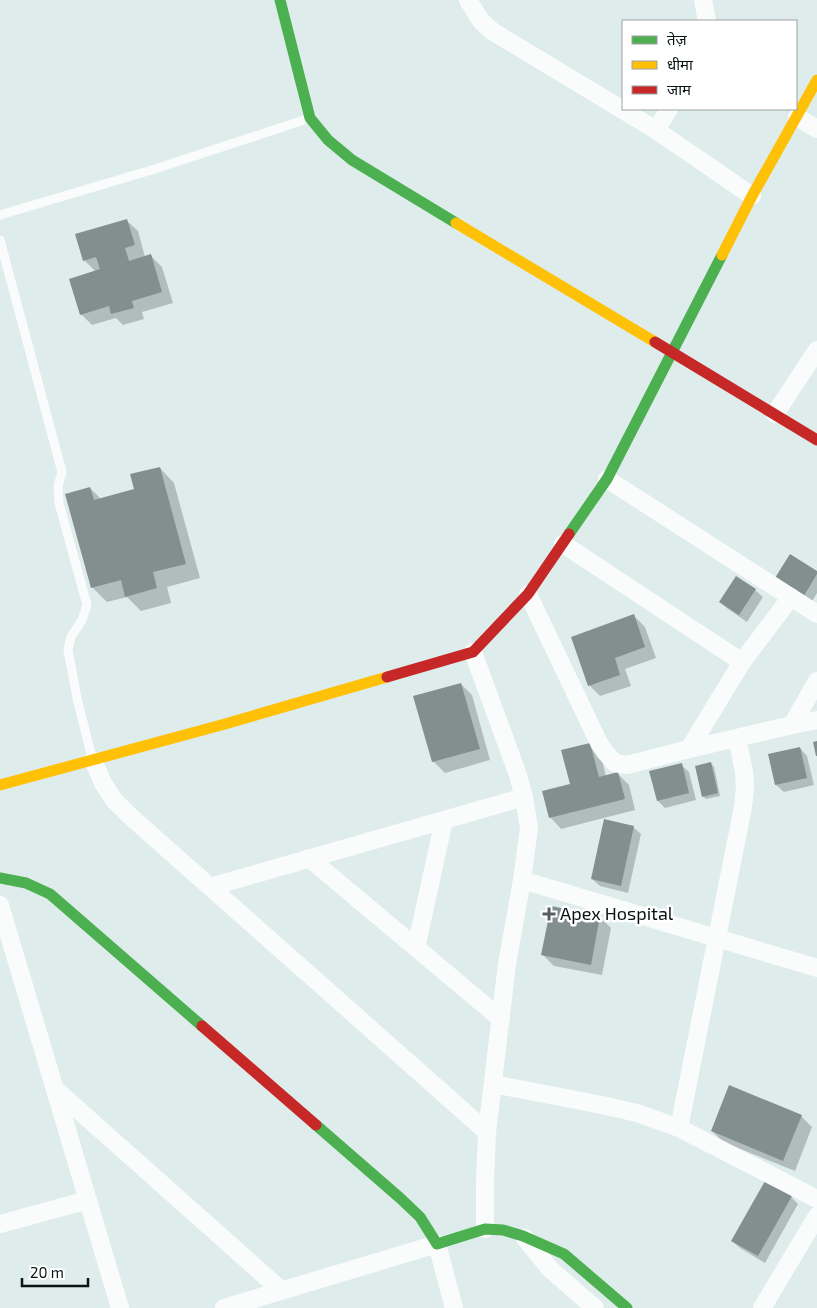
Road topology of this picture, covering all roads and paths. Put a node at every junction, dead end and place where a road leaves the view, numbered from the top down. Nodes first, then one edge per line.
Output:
1 (280, 0) edge
2 (468, 0) edge
3 (703, 0) edge
4 (707, 20) edge
5 (817, 80) edge
6 (622, 109) edge
7 (623, 110) edge
8 (668, 110) edge
9 (797, 117) junction
10 (310, 118) junction
11 (817, 129) edge
12 (656, 130) junction
13 (752, 196) junction
14 (0, 216) edge
15 (0, 240) edge
16 (817, 350) edge
17 (672, 353) junction
18 (775, 414) junction
19 (817, 440) edge
20 (607, 479) junction
21 (562, 544) junction
22 (528, 594) junction
23 (791, 598) junction
24 (817, 614) edge
25 (473, 652) junction
26 (742, 662) junction
27 (817, 681) edge
28 (817, 720) edge
29 (792, 725) junction
30 (737, 738) junction
31 (688, 749) junction
32 (93, 760) junction
33 (0, 785) edge
34 (524, 797) junction
35 (444, 820) junction
36 (309, 858) junction
37 (0, 878) edge
38 (522, 880) junction
39 (210, 887) junction
40 (0, 905) edge
41 (716, 938) junction
42 (416, 948) junction
43 (817, 968) edge
44 (501, 1019) junction
45 (493, 1084) junction
46 (55, 1090) junction
47 (679, 1128) junction
48 (487, 1132) junction
49 (817, 1199) edge
50 (88, 1200) junction
51 (817, 1216) edge
52 (0, 1224) edge
53 (485, 1229) junction
54 (523, 1236) junction
55 (437, 1244) junction
56 (282, 1291) junction
57 (120, 1308) edge
58 (224, 1308) edge
59 (454, 1308) edge
60 (595, 1308) edge
61 (627, 1308) edge
62 (762, 1308) edge

1 - 10 street
2 - 6 street
3 - 4 street
5 - 9 street
7 - 12 street
8 - 12 street
9 - 11 street
9 - 13 street
10 - 14 lane
10 - 17 street
12 - 13 street
13 - 17 street
15 - 32 lane
16 - 18 street
17 - 18 street
17 - 20 street
18 - 19 street
20 - 21 street
20 - 23 street
21 - 22 street
21 - 26 street
22 - 25 street
22 - 31 street
23 - 24 street
23 - 26 street
25 - 32 street
25 - 34 street
26 - 31 street
27 - 29 street
28 - 29 street
29 - 30 street
30 - 31 street
30 - 41 street
32 - 33 street
32 - 39 street
34 - 35 street
34 - 38 street
35 - 36 street
35 - 42 street
36 - 39 street
36 - 42 street
37 - 55 street
38 - 41 street
38 - 44 street
39 - 48 street
40 - 46 street
41 - 43 street
41 - 47 street
42 - 44 street
44 - 45 street
45 - 47 street
45 - 48 street
46 - 50 street
46 - 56 street
47 - 49 street
48 - 53 street
50 - 52 street
50 - 57 street
51 - 62 street
53 - 54 street
53 - 55 street
54 - 60 street
54 - 61 street
55 - 56 street
55 - 59 street
56 - 58 street

